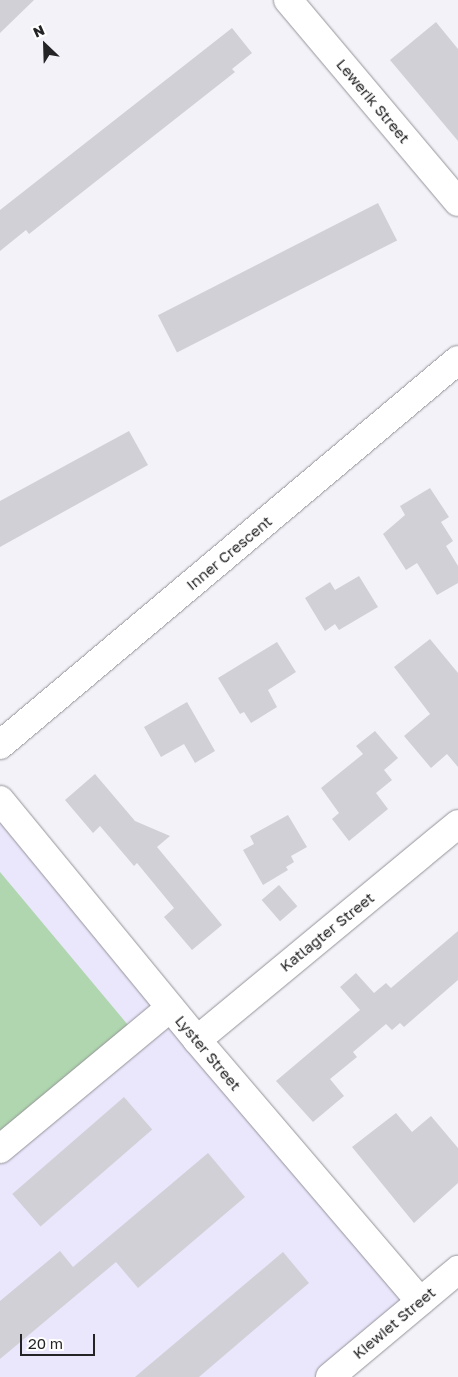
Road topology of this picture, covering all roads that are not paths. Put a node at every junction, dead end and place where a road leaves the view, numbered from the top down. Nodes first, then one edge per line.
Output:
1 (288, 0) edge
2 (458, 202) edge
3 (458, 360) edge
4 (0, 745) edge
5 (0, 800) edge
6 (458, 824) edge
7 (170, 1008) junction
8 (197, 1040) junction
9 (0, 1149) edge
10 (458, 1270) edge
11 (420, 1301) junction
12 (330, 1377) edge

1 - 2 street, Lewerik Street
3 - 4 street, Inner Crescent
5 - 7 street, Lyster Street
6 - 8 street, Katlagter Street
7 - 8 street, Lyster Street
7 - 9 street
8 - 11 street, Lyster Street
10 - 11 street, Kiewiet Street
11 - 12 street, Kiewiet Street

